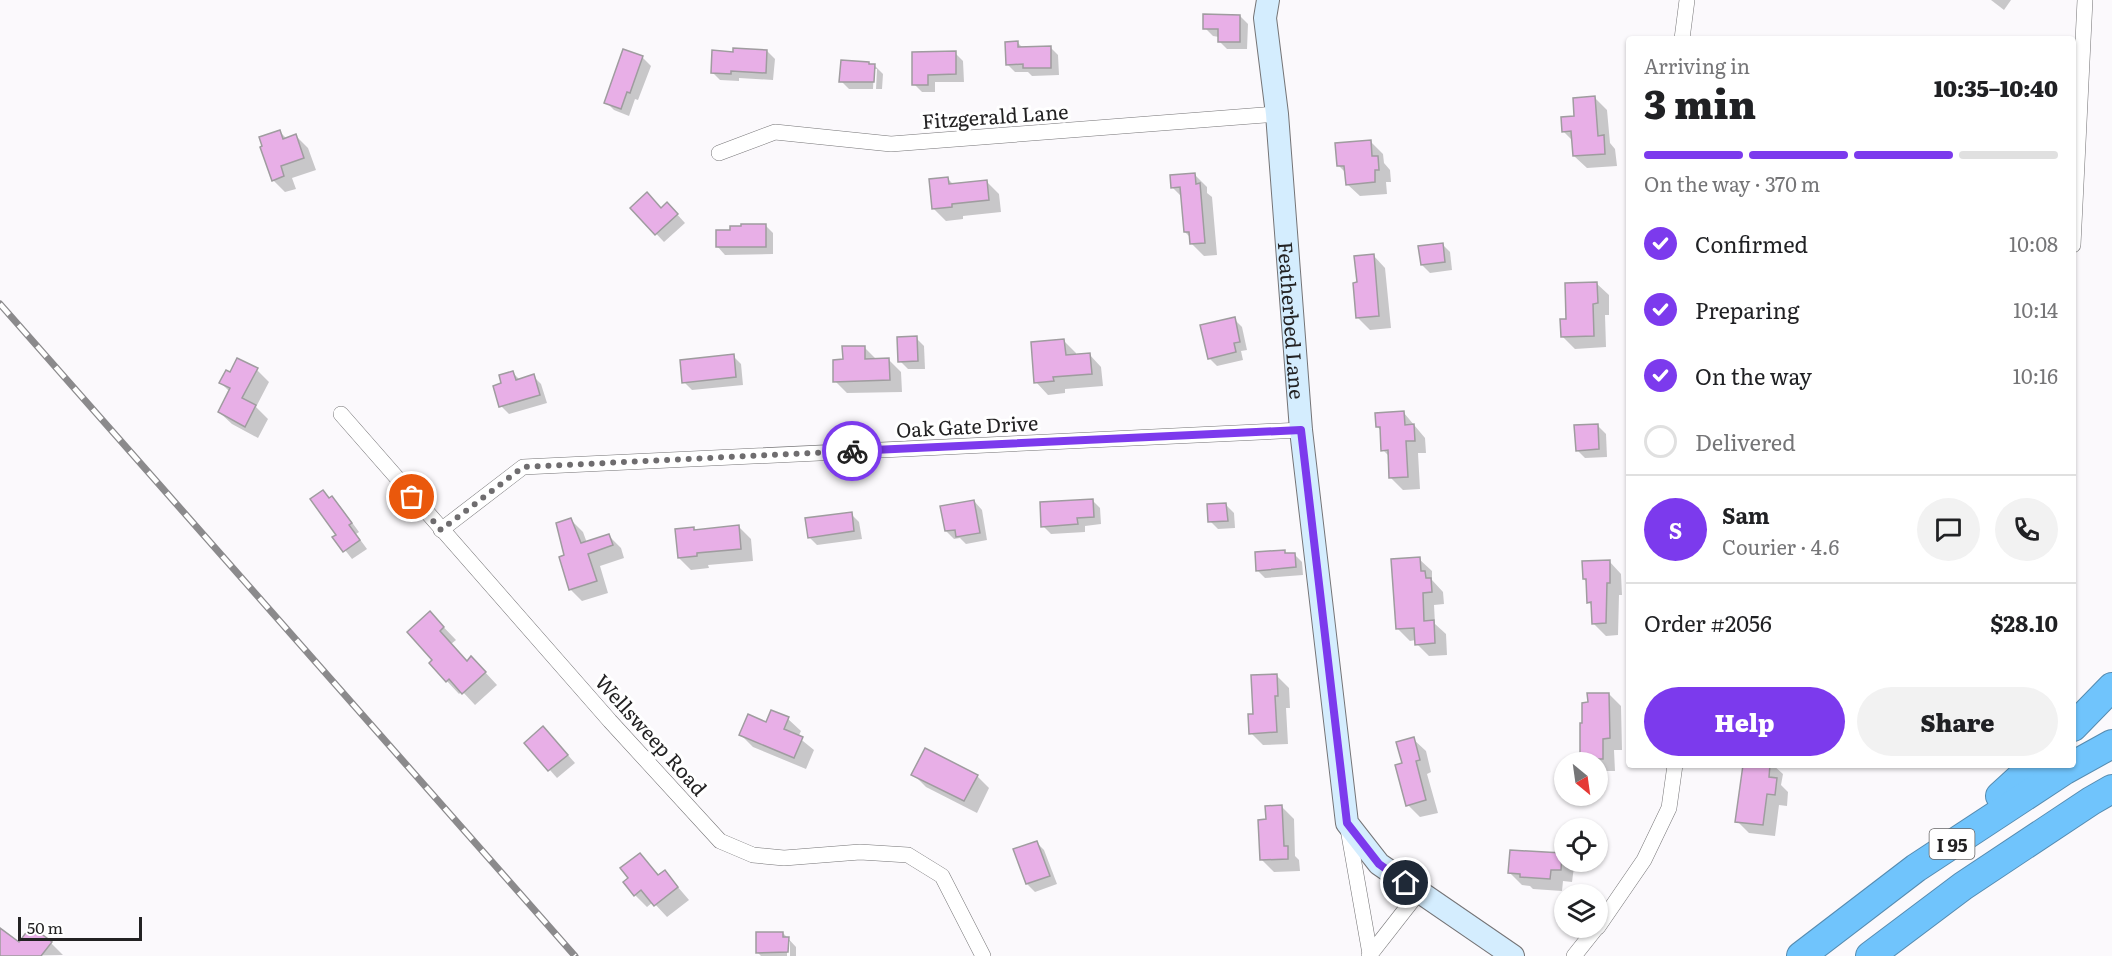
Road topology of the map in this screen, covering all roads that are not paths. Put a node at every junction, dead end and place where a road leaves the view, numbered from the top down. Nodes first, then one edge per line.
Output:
1 (1268, 0) edge
2 (1688, 0) edge
3 (2085, 0) edge
4 (1682, 36) edge
5 (1277, 114) junction
6 (719, 153) dead end
7 (2076, 184) edge
8 (341, 414) dead end
9 (1301, 430) junction
10 (441, 530) junction
11 (2112, 687) edge
12 (2076, 724) edge
13 (2112, 744) edge
14 (2076, 764) edge
15 (1675, 768) edge
16 (2031, 768) edge
17 (2069, 768) edge
18 (2112, 789) edge
19 (1347, 823) junction
20 (1916, 868) junction
21 (1419, 892) junction
22 (1608, 911) edge
23 (1588, 938) edge
24 (1370, 955) edge
25 (983, 956) edge
26 (1513, 956) edge
27 (1574, 956) edge
28 (1801, 956) edge
29 (1870, 956) edge

1 - 5 street, Featherbed Lane
2 - 4 street
3 - 7 street
5 - 6 street, Fitzgerald Lane
5 - 9 street, Featherbed Lane
8 - 10 street, Wellsweep Road
9 - 10 street, Oak Gate Drive
9 - 19 street, Featherbed Lane
10 - 25 street, Wellsweep Road
11 - 12 highway
13 - 14 highway, I 95
15 - 22 street
16 - 20 highway
17 - 20 highway, I 95
18 - 29 highway, I 95
19 - 21 street
19 - 24 street
20 - 28 highway, I 95
21 - 24 street
21 - 26 street
23 - 27 street

